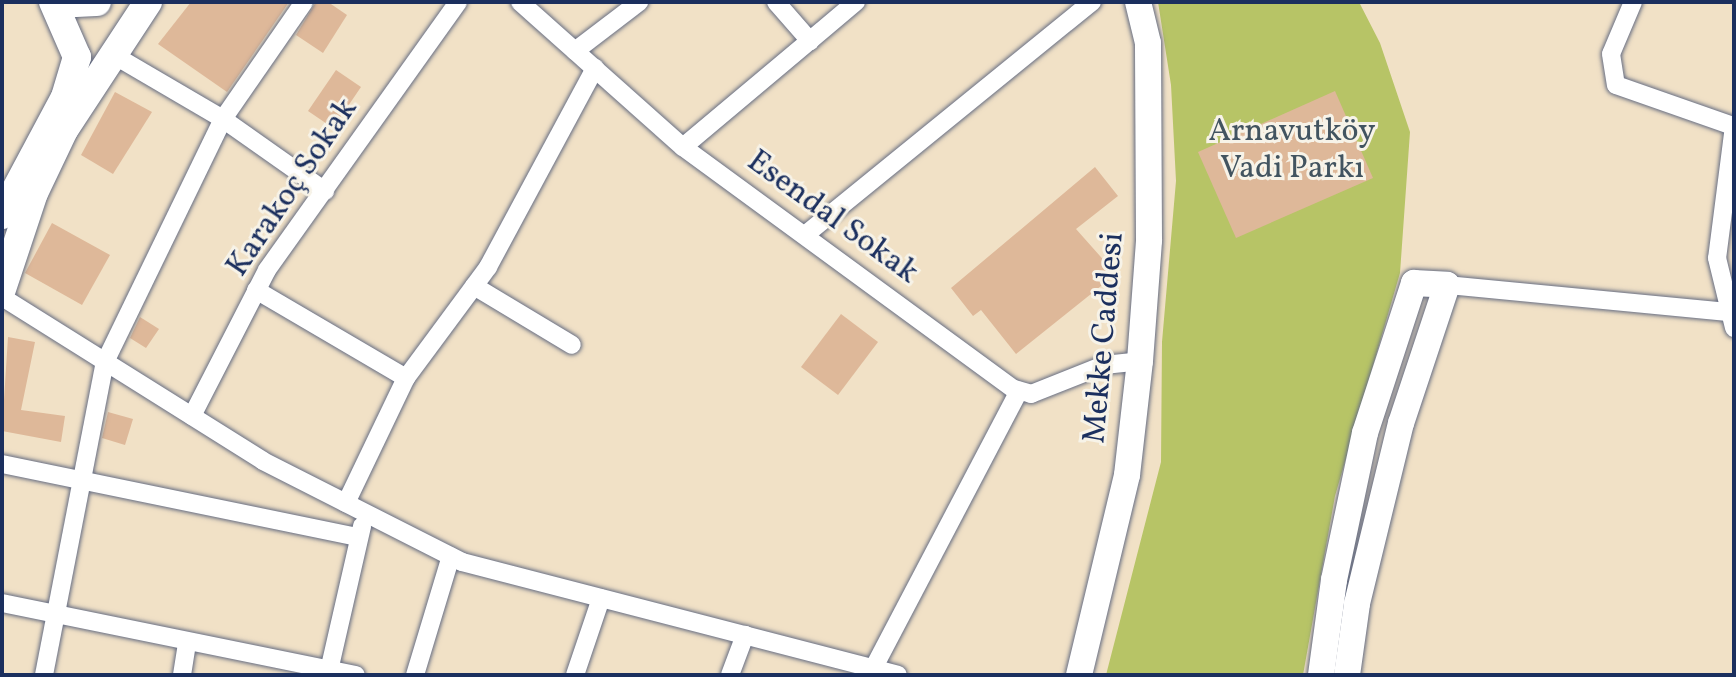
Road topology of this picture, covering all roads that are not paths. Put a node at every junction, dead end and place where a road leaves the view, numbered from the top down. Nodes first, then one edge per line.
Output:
1 (97, 2) edge
2 (148, 2) edge
3 (304, 2) edge
4 (458, 2) edge
5 (520, 2) edge
6 (639, 2) edge
7 (776, 2) edge
8 (856, 2) edge
9 (1092, 2) edge
10 (1138, 2) edge
11 (1633, 2) edge
12 (54, 3) edge
13 (810, 41) junction
14 (575, 51) junction
15 (112, 54) junction
16 (595, 68) junction
17 (223, 119) junction
18 (1733, 126) edge
19 (683, 147) junction
20 (325, 191) junction
21 (2, 215) edge
22 (805, 235) junction
23 (1725, 255) edge
24 (1447, 285) junction
25 (474, 286) junction
26 (2, 289) edge
27 (256, 290) junction
28 (2, 297) edge
29 (1731, 320) edge
30 (572, 345) dead end
31 (1140, 361) junction
32 (105, 362) junction
33 (406, 378) junction
34 (1019, 391) junction
35 (192, 416) junction
36 (2, 464) edge
37 (84, 482) junction
38 (346, 503) junction
39 (365, 513) junction
40 (359, 537) junction
41 (451, 556) junction
42 (601, 598) junction
43 (2, 603) edge
44 (55, 615) junction
45 (745, 635) junction
46 (187, 643) junction
47 (873, 669) junction
48 (328, 672) edge
49 (44, 675) edge
50 (182, 675) edge
51 (356, 675) edge
52 (415, 675) edge
53 (575, 675) edge
54 (730, 675) edge
55 (898, 675) edge
56 (1079, 675) edge
57 (1321, 675) edge
58 (1347, 675) edge

1 - 12 main road
2 - 15 main road
3 - 17 street
4 - 20 street, Karakoç Sokak
5 - 14 street, Esendal Sokak
6 - 14 street
7 - 13 street
8 - 13 street
9 - 22 street
10 - 31 main road, Mekke Caddesi
11 - 18 street
12 - 21 main road
13 - 19 street
14 - 16 street, Esendal Sokak
15 - 17 street
15 - 26 main road
16 - 19 street, Esendal Sokak
16 - 25 street
17 - 20 street
17 - 32 street
18 - 23 street
19 - 22 street, Esendal Sokak
20 - 27 street, Karakoç Sokak
22 - 34 street, Esendal Sokak
23 - 29 street
24 - 29 street
24 - 57 main road
24 - 58 main road
25 - 30 street
25 - 33 street
27 - 33 street
27 - 35 street, Karakoç Sokak
28 - 32 street
31 - 34 street
31 - 56 main road, Mekke Caddesi
32 - 35 street
32 - 37 street
33 - 38 street
34 - 47 street
35 - 38 street
36 - 37 street
37 - 40 street
37 - 44 street
38 - 39 street
39 - 40 street
39 - 41 street
40 - 48 street
41 - 42 street
41 - 52 street
42 - 45 street
42 - 53 street
43 - 44 street
44 - 46 street
44 - 49 street
45 - 47 street
45 - 54 street
46 - 48 street
46 - 50 street
47 - 55 street
48 - 51 street

